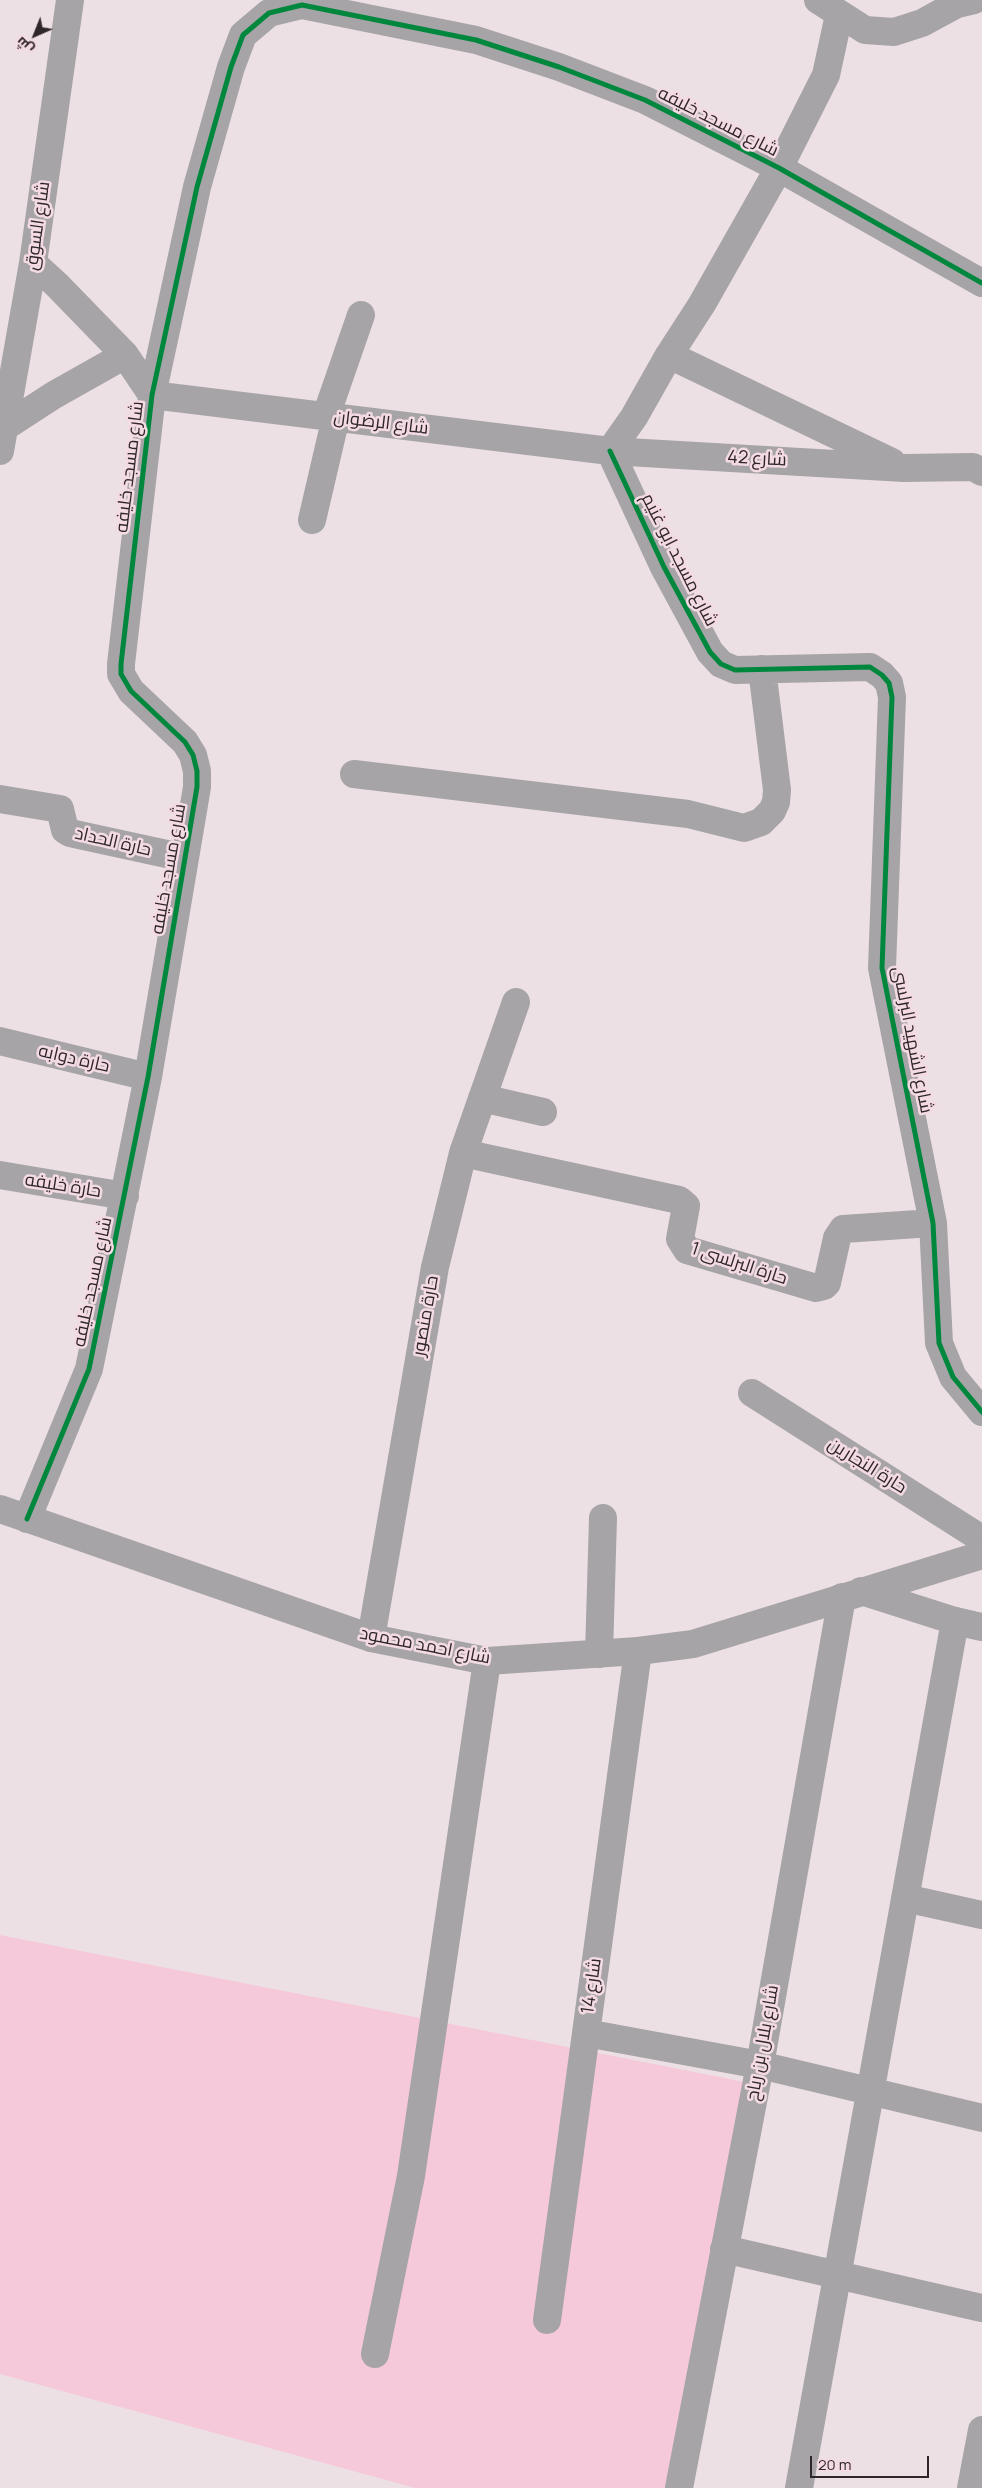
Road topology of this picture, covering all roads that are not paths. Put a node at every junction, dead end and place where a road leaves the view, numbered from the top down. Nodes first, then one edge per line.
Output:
1 (70, 0) edge
2 (974, 0) edge
3 (941, 6) edge
4 (829, 8) edge
5 (779, 168) junction
6 (33, 264) junction
7 (982, 284) edge
8 (360, 315) dead end
9 (669, 355) junction
10 (125, 356) junction
11 (152, 395) junction
12 (331, 416) junction
13 (1, 437) edge
14 (610, 450) junction
15 (904, 468) junction
16 (982, 472) edge
17 (312, 520) dead end
18 (762, 669) junction
19 (354, 774) dead end
20 (0, 799) edge
21 (185, 858) junction
22 (516, 1002) dead end
23 (0, 1041) edge
24 (148, 1077) junction
25 (482, 1098) junction
26 (543, 1112) dead end
27 (463, 1153) junction
28 (0, 1176) edge
29 (125, 1196) junction
30 (933, 1223) junction
31 (752, 1393) dead end
32 (982, 1412) edge
33 (0, 1509) edge
34 (603, 1518) dead end
35 (27, 1519) junction
36 (982, 1538) edge
37 (982, 1555) edge
38 (852, 1594) junction
39 (955, 1622) junction
40 (982, 1628) edge
41 (371, 1638) junction
42 (638, 1651) junction
43 (599, 1654) junction
44 (487, 1661) junction
45 (905, 1898) junction
46 (982, 1915) edge
47 (586, 2033) junction
48 (760, 2065) junction
49 (872, 2091) junction
50 (982, 2118) edge
51 (724, 2249) junction
52 (838, 2273) junction
53 (982, 2308) edge
54 (547, 2320) dead end
55 (375, 2354) dead end
56 (982, 2430) edge
57 (679, 2488) edge
58 (799, 2488) edge
59 (971, 2488) edge

1 - 6 street, شارع السوق
2 - 3 street
3 - 4 street
4 - 5 street
5 - 7 street, شارع مسجد خليفه
5 - 9 street
5 - 11 street, شارع مسجد خليفه
6 - 10 street
6 - 13 street, شارع السوق
8 - 12 street
9 - 14 street
9 - 15 street, شارع 42
10 - 11 street
10 - 13 street
11 - 12 street, شارع الرضوان
11 - 21 street, شارع مسجد خليفه
12 - 14 street, شارع الرضوان
12 - 17 street
14 - 15 street, شارع 42
14 - 18 street, شارع مسجد ابو غنيم
15 - 16 street, شارع 42
18 - 19 street
18 - 30 street, شارع الشهيد البرلسى
20 - 21 street, حارة الحداد
21 - 24 street, شارع مسجد خليفه
22 - 25 street, حارة منصور
23 - 24 street, حارة دوابه
24 - 29 street, شارع مسجد خليفه
25 - 26 street
25 - 27 street, حارة منصور
27 - 30 street, حارة البرلسى 1
27 - 41 street, حارة منصور
28 - 29 street, حارة خليفه
29 - 35 street, شارع مسجد خليفه
30 - 32 street, شارع الشهيد البرلسى
31 - 36 street, حارة النجارين
33 - 35 street, شارع احمد محمود
34 - 43 street
35 - 41 street, شارع احمد محمود
37 - 38 street, شارع احمد محمود
38 - 39 street
38 - 42 street, شارع احمد محمود
38 - 48 street, شارع بلال بن رباح
39 - 40 street
39 - 45 street
41 - 44 street, شارع احمد محمود
42 - 43 street, شارع احمد محمود
42 - 47 street, شارع 14
43 - 44 street, شارع احمد محمود
44 - 55 street
45 - 46 street
45 - 49 street
47 - 48 street
47 - 54 street, شارع 14
48 - 49 street
48 - 51 street, شارع بلال بن رباح
49 - 50 street
49 - 52 street
51 - 52 street
51 - 57 street, شارع بلال بن رباح
52 - 53 street
52 - 58 street
56 - 59 street

